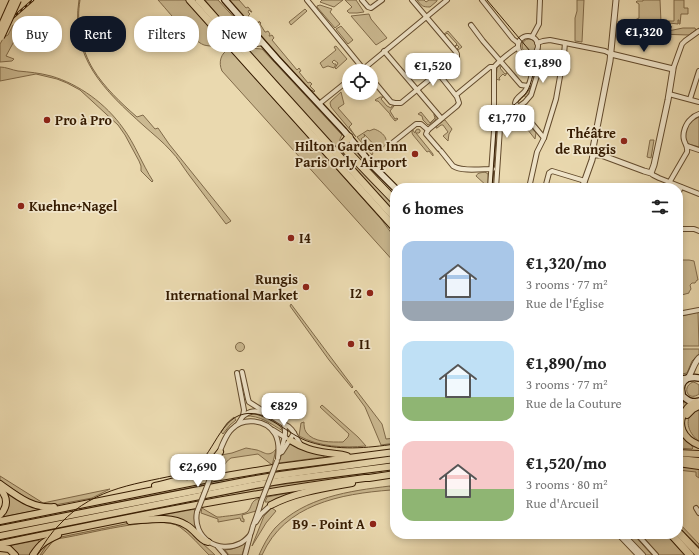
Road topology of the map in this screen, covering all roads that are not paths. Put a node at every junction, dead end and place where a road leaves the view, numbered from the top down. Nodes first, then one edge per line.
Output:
1 (13, 0) edge
2 (18, 0) edge
3 (22, 0) edge
4 (190, 0) edge
5 (199, 0) edge
6 (225, 0) edge
7 (307, 0) edge
8 (362, 0) edge
9 (382, 0) edge
10 (412, 0) edge
11 (447, 0) edge
12 (482, 0) edge
13 (540, 0) edge
14 (616, 0) edge
15 (426, 17) junction
16 (0, 19) edge
17 (471, 25) dead end
18 (0, 29) edge
19 (699, 32) edge
20 (532, 37) junction
21 (1, 38) edge
22 (537, 42) junction
23 (263, 43) joint
24 (565, 43) junction
25 (518, 45) junction
26 (537, 50) junction
27 (384, 51) junction
28 (611, 54) junction
29 (527, 55) junction
30 (500, 60) junction
31 (358, 64) edge
32 (370, 64) edge
33 (494, 67) junction
34 (673, 69) junction
35 (699, 71) edge
36 (438, 73) junction
37 (342, 86) edge
38 (528, 86) junction
39 (378, 87) edge
40 (418, 90) junction
41 (669, 94) junction
42 (456, 95) junction
43 (690, 99) junction
44 (699, 102) edge
45 (319, 104) junction
46 (518, 107) junction
47 (699, 114) edge
48 (441, 118) junction
49 (428, 130) junction
50 (349, 137) junction
51 (544, 138) junction
52 (391, 144) dead end
53 (687, 146) junction
54 (699, 150) edge
55 (593, 155) junction
56 (491, 169) junction
57 (498, 169) junction
58 (651, 173) junction
59 (585, 181) joint
60 (390, 183) edge
61 (490, 183) edge
62 (497, 183) edge
63 (530, 183) edge
64 (546, 183) edge
65 (669, 183) joint
66 (683, 188) edge
67 (699, 194) edge
68 (390, 196) edge
69 (390, 220) edge
70 (390, 220) edge
71 (683, 229) edge
72 (699, 230) edge
73 (699, 310) edge
74 (683, 313) edge
75 (699, 358) edge
76 (242, 372) dead end
77 (237, 373) dead end
78 (688, 378) junction
79 (699, 378) edge
80 (683, 379) edge
81 (683, 382) edge
82 (683, 395) edge
83 (698, 403) edge
84 (266, 413) junction
85 (243, 416) junction
86 (238, 424) junction
87 (284, 424) junction
88 (269, 428) junction
89 (294, 433) junction
90 (287, 439) junction
91 (696, 444) edge
92 (316, 451) junction
93 (220, 452) junction
94 (390, 453) edge
95 (683, 453) edge
96 (699, 454) edge
97 (348, 458) junction
98 (277, 459) junction
99 (390, 460) edge
100 (683, 460) edge
101 (699, 461) edge
102 (683, 464) edge
103 (699, 466) edge
104 (390, 467) edge
105 (390, 475) edge
106 (369, 478) junction
107 (0, 484) edge
108 (0, 489) edge
109 (121, 497) junction
110 (271, 505) joint
111 (69, 507) junction
112 (696, 508) dead end
113 (699, 513) edge
114 (0, 515) edge
115 (0, 521) edge
116 (108, 522) junction
117 (253, 527) junction
118 (0, 529) edge
119 (64, 531) junction
120 (683, 534) edge
121 (250, 535) junction
122 (0, 536) edge
123 (683, 537) edge
124 (623, 539) edge
125 (628, 539) edge
126 (642, 539) edge
127 (676, 539) edge
128 (208, 542) junction
129 (0, 544) edge
130 (216, 546) junction
131 (0, 548) edge
132 (699, 548) edge
133 (699, 554) edge
134 (15, 555) edge
135 (33, 555) edge
136 (225, 555) edge
137 (245, 555) edge
138 (638, 555) edge
139 (643, 555) edge
140 (656, 555) edge
141 (690, 555) edge

1 - 18 highway, bridge
2 - 21 highway, bridge
3 - 16 main road
4 - 69 highway
5 - 70 highway
6 - 23 main road
7 - 31 street
8 - 9 street
10 - 15 street
11 - 15 street
12 - 25 street
13 - 20 street
14 - 28 street
15 - 27 street
15 - 36 street
17 - 30 street
19 - 34 street
20 - 22 street
20 - 25 street
22 - 24 street
22 - 26 street
23 - 45 main road
24 - 28 street
24 - 51 street
25 - 29 street
25 - 30 street
26 - 29 street
26 - 46 street
27 - 32 street
27 - 40 street
28 - 34 street
28 - 55 street
29 - 38 street
30 - 33 street
30 - 38 street
33 - 42 street
33 - 56 street
34 - 41 street
35 - 43 street
36 - 40 street
36 - 42 street
37 - 45 street
38 - 46 street
39 - 40 street
40 - 48 street
41 - 43 street
41 - 58 street
42 - 48 street
43 - 44 street
45 - 50 main road
46 - 51 street
46 - 57 street
47 - 53 street
48 - 49 street
49 - 52 street
49 - 56 street
50 - 60 main road
50 - 68 highway
51 - 63 street
53 - 54 street
53 - 65 street
55 - 58 street
55 - 59 street
56 - 57 street
56 - 61 street
57 - 62 street
58 - 65 street
59 - 64 street
66 - 67 street
71 - 72 street
73 - 74 street
75 - 78 street
76 - 84 street
77 - 85 street
78 - 79 main road
78 - 80 main road
78 - 81 main road
82 - 83 main road
83 - 91 highway
84 - 85 street
84 - 87 street
85 - 86 street
86 - 88 street
86 - 93 street
87 - 89 street
87 - 90 street
88 - 90 street
88 - 98 street
89 - 90 street
89 - 92 street
90 - 92 highway
90 - 98 street
92 - 97 highway
93 - 109 highway
93 - 128 street, bridge
94 - 97 highway
95 - 96 highway
97 - 109 highway
98 - 117 street, bridge
99 - 118 highway
100 - 101 highway
102 - 103 highway
104 - 122 highway
105 - 106 highway
106 - 110 highway
106 - 116 highway
107 - 111 highway
108 - 114 highway
109 - 111 highway
110 - 117 street
111 - 115 highway
112 - 113 street
116 - 119 highway
116 - 128 highway
117 - 121 street
119 - 129 highway
119 - 135 highway
120 - 132 highway
121 - 130 street
121 - 137 street
123 - 133 highway
124 - 138 street
125 - 139 street
126 - 140 street
127 - 141 highway
128 - 130 street
130 - 136 street
131 - 134 highway

